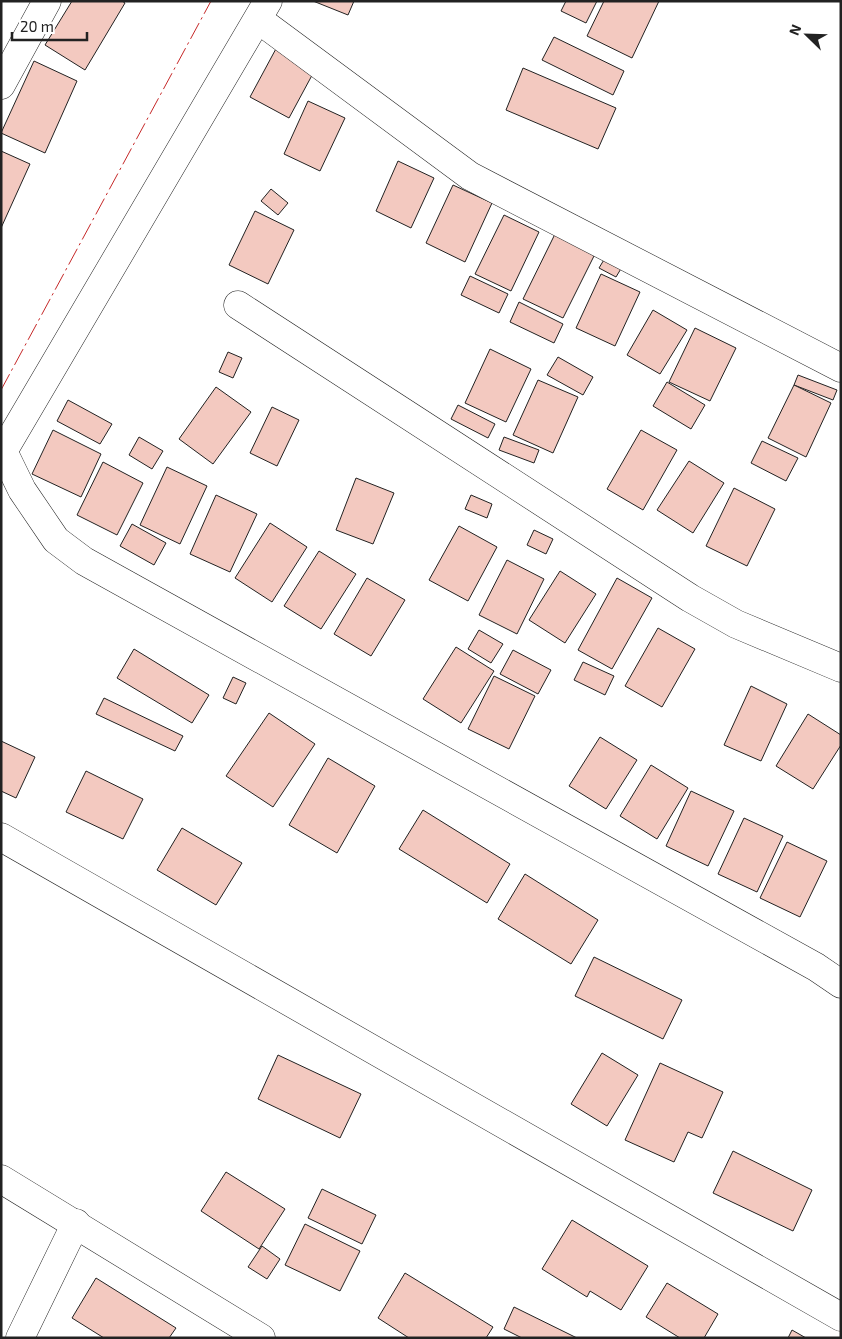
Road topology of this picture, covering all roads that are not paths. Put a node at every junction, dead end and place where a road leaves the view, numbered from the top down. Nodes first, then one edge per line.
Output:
1 (47, 1) edge
2 (264, 10) edge
3 (1, 85) edge
4 (238, 305) dead end
5 (841, 368) edge
6 (2, 453) edge
7 (841, 668) edge
8 (1, 837) edge
9 (841, 984) edge
10 (1, 1179) edge
11 (76, 1224) junction
12 (841, 1317) edge
13 (20, 1338) edge
14 (261, 1338) edge

1 - 3 street
2 - 5 street
2 - 6 street
4 - 7 street
6 - 9 street
8 - 12 street
10 - 11 street
11 - 13 street
11 - 14 street

